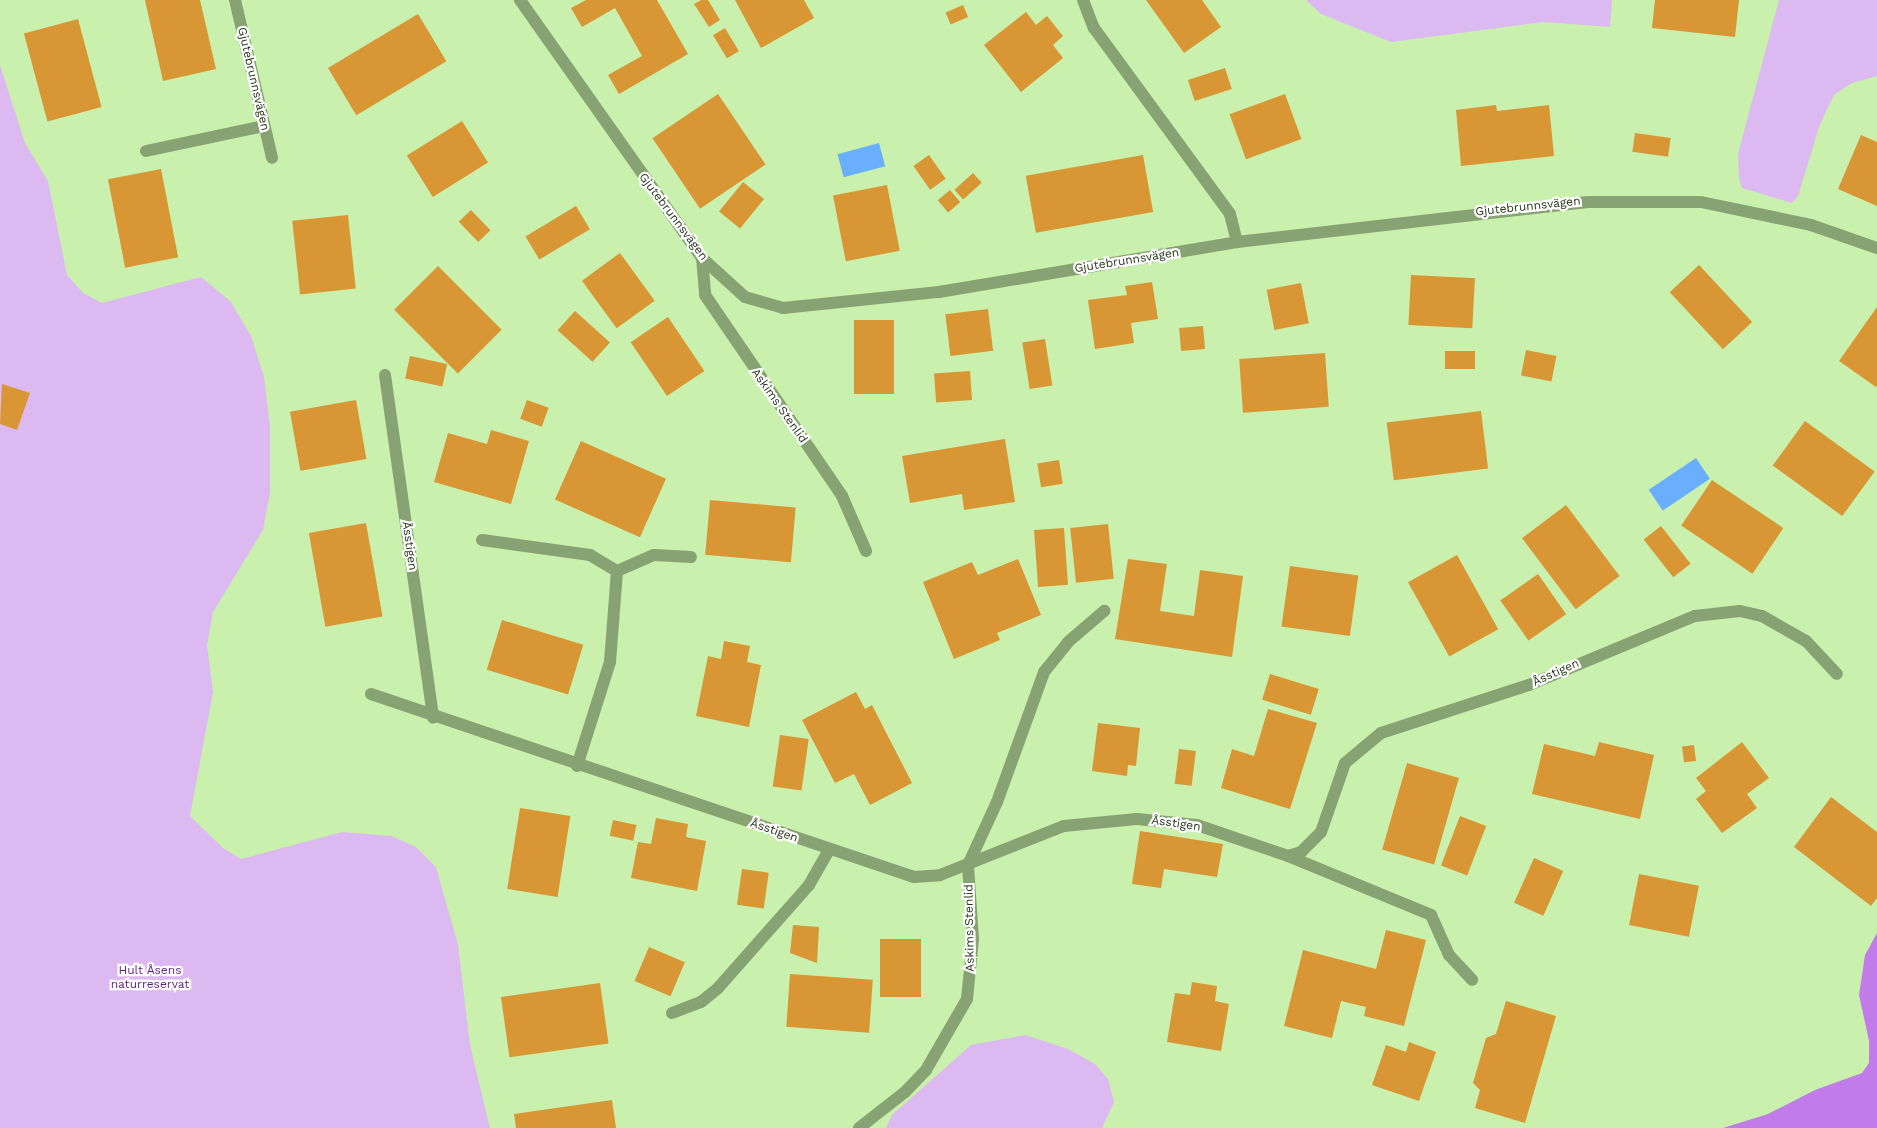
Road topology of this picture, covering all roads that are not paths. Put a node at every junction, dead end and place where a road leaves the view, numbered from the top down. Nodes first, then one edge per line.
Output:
1 (235, 0) edge
2 (520, 0) edge
3 (1083, 0) edge
4 (264, 126) junction
5 (146, 151) dead end
6 (272, 158) dead end
7 (1237, 242) junction
8 (1877, 248) edge
9 (702, 258) junction
10 (385, 375) dead end
11 (482, 540) dead end
12 (866, 551) dead end
13 (691, 557) dead end
14 (616, 571) junction
15 (1104, 611) dead end
16 (1837, 674) dead end
17 (371, 694) dead end
18 (432, 718) junction
19 (577, 766) junction
20 (828, 850) junction
21 (1288, 856) junction
22 (968, 865) junction
23 (1472, 980) dead end
24 (672, 1013) dead end
25 (859, 1128) edge

1 - 4 street, Gjutebrunnsvägen
2 - 9 street, Gjutebrunnsvägen
3 - 7 street
4 - 5 street
4 - 6 street, Gjutebrunnsvägen
7 - 8 street, Gjutebrunnsvägen
7 - 9 street, Gjutebrunnsvägen
9 - 12 street, Askims Stenlid
10 - 18 street, Åsstigen
11 - 14 street
13 - 14 street
14 - 19 street
15 - 22 street
16 - 21 street, Åsstigen
17 - 18 street, Åsstigen
18 - 19 street, Åsstigen
19 - 20 street, Åsstigen
20 - 22 street, Åsstigen
20 - 24 street
21 - 22 street, Åsstigen
21 - 23 street
22 - 25 street, Askims Stenlid

